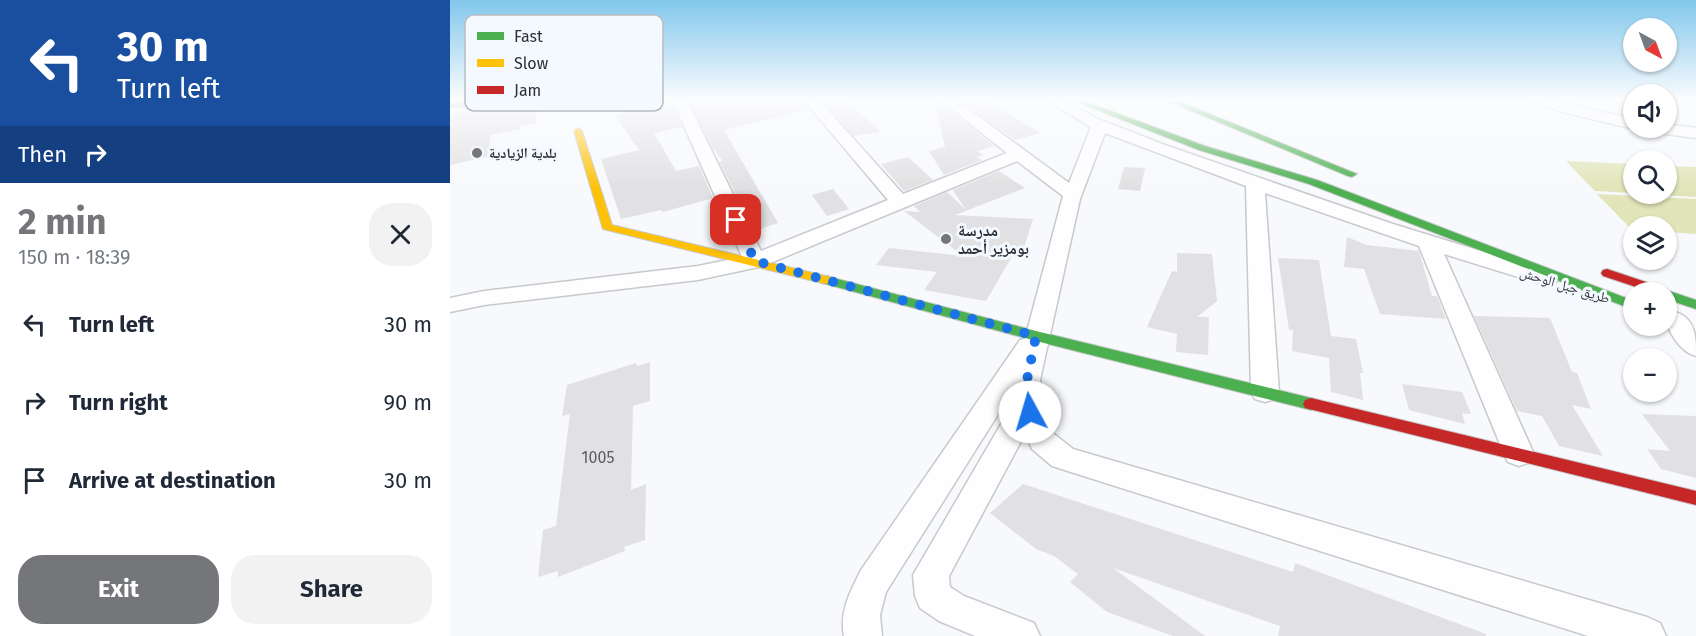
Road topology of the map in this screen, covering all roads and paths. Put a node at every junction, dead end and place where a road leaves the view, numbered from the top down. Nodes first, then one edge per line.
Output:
1 (693, 129) edge
2 (836, 129) edge
3 (985, 129) edge
4 (1098, 129) edge
5 (1112, 129) edge
6 (1151, 129) edge
7 (1239, 129) edge
8 (1677, 130) edge
9 (578, 131) dead end
10 (1696, 133) edge
11 (1019, 154) junction
12 (1362, 179) dead end
13 (1255, 183) junction
14 (1073, 195) junction
15 (900, 202) junction
16 (1429, 244) junction
17 (755, 261) junction
18 (1596, 270) dead end
19 (1632, 282) edge
20 (1677, 298) edge
21 (1623, 301) edge
22 (1623, 302) edge
23 (1696, 304) edge
24 (450, 305) edge
25 (1679, 321) edge
26 (1036, 336) junction
27 (1696, 348) edge
28 (1265, 392) junction
29 (1029, 400) junction
30 (1519, 454) junction
31 (1696, 498) edge
32 (863, 636) edge
33 (1021, 636) edge
34 (1647, 636) edge

1 - 17 street
2 - 15 street
3 - 11 street
4 - 14 street
5 - 13 street, طريق جبل الوحش
6 - 21 street, طريق جبل الوحش
7 - 12 street
8 - 10 street
9 - 17 street
11 - 14 street
11 - 15 street
13 - 16 street, طريق جبل الوحش
13 - 28 street
14 - 26 street
15 - 17 street
16 - 22 street, طريق جبل الوحش
16 - 30 street
17 - 24 street
17 - 26 street
18 - 19 street, طريق جبل الوحش
20 - 23 street
25 - 27 street
26 - 28 street
26 - 29 street
26 - 32 street
28 - 30 street
29 - 33 street
29 - 34 street
30 - 31 street

